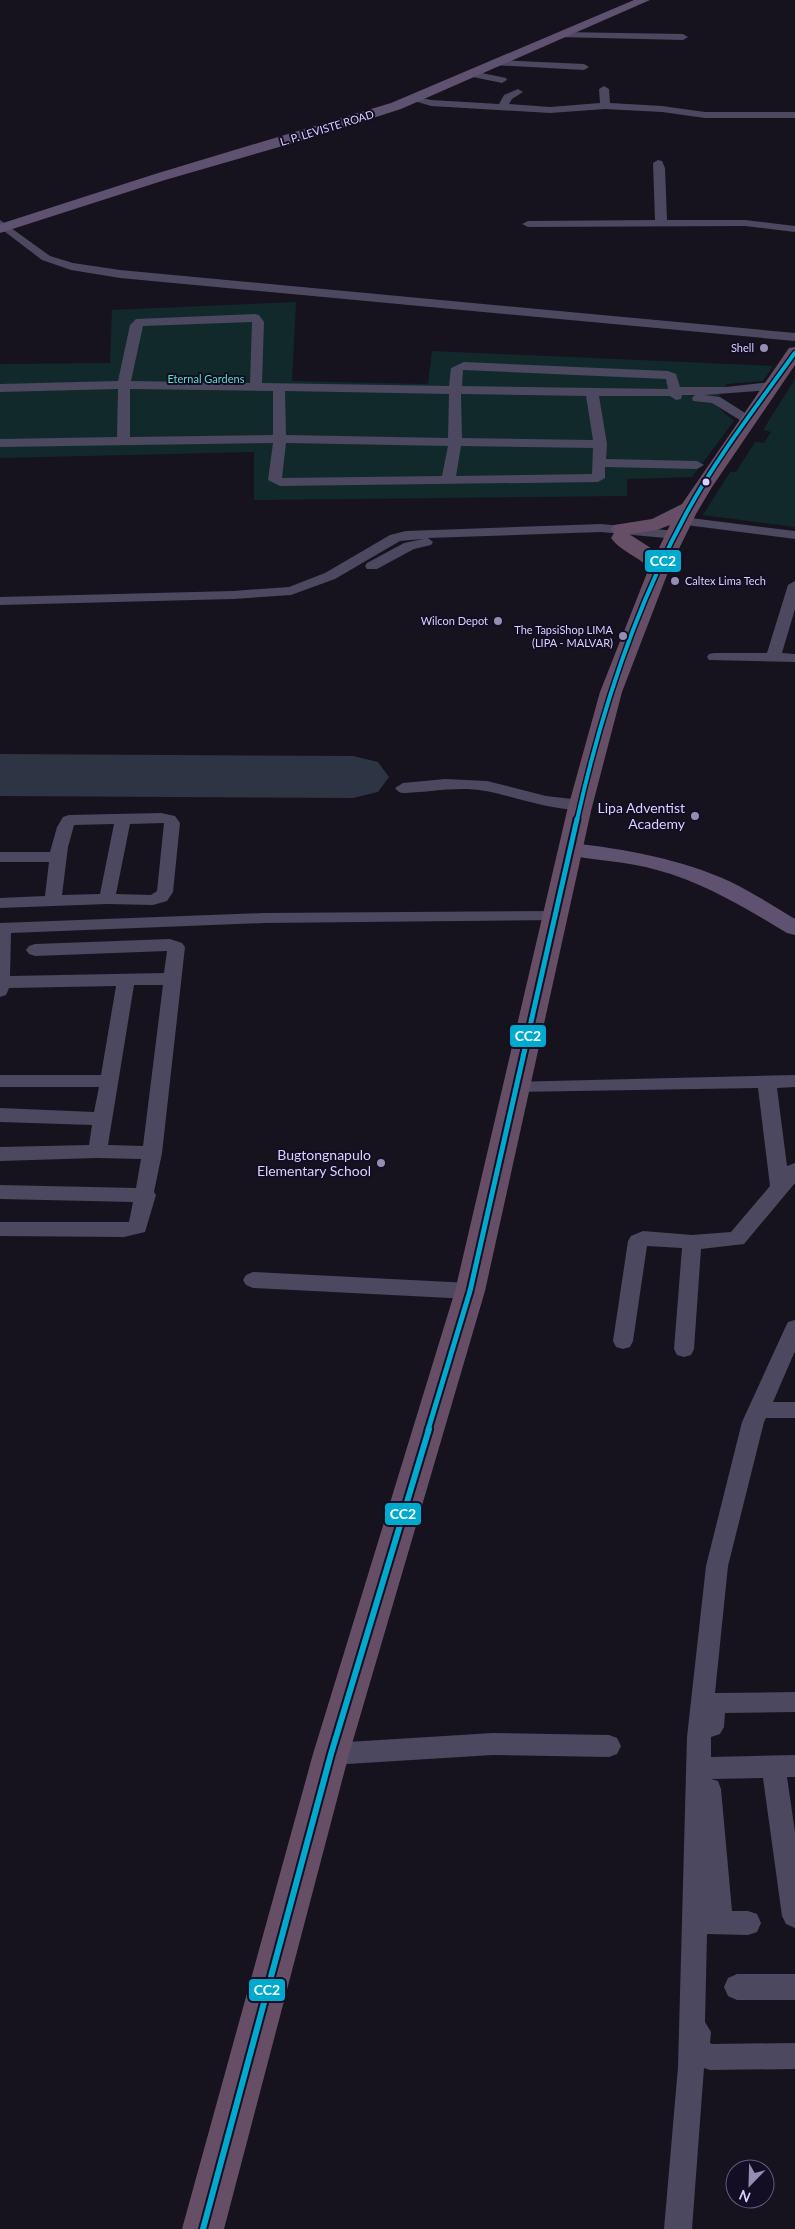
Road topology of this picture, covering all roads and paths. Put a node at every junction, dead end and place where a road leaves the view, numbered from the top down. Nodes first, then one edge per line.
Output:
1 (644, 0) edge
2 (560, 35) junction
3 (683, 37) dead end
4 (496, 63) junction
5 (584, 67) dead end
6 (472, 74) junction
7 (502, 80) dead end
8 (604, 89) dead end
9 (518, 92) dead end
10 (413, 99) junction
11 (605, 106) junction
12 (502, 107) junction
13 (795, 115) edge
14 (658, 163) dead end
15 (528, 224) dead end
16 (661, 224) junction
17 (4, 228) edge
18 (795, 229) edge
19 (795, 337) edge
20 (795, 352) edge
21 (124, 384) junction
22 (772, 386) junction
23 (256, 387) junction
24 (0, 388) edge
25 (279, 388) junction
26 (455, 390) junction
27 (592, 393) junction
28 (673, 393) junction
29 (724, 398) junction
30 (748, 420) junction
31 (280, 438) junction
32 (123, 441) junction
33 (455, 442) junction
34 (0, 443) edge
35 (600, 444) junction
36 (598, 463) junction
37 (697, 465) dead end
38 (448, 481) junction
39 (621, 533) junction
40 (676, 535) junction
41 (795, 535) edge
42 (373, 551) junction
43 (387, 558) junction
44 (330, 576) junction
45 (795, 585) edge
46 (0, 601) edge
47 (714, 658) dead end
48 (773, 658) junction
49 (795, 658) edge
50 (403, 788) dead end
51 (581, 805) junction
52 (123, 819) junction
53 (571, 849) junction
54 (0, 857) edge
55 (59, 857) junction
56 (107, 899) junction
57 (53, 900) junction
58 (0, 903) edge
59 (555, 916) junction
60 (2, 928) edge
61 (795, 928) edge
62 (35, 950) dead end
63 (173, 979) junction
64 (126, 980) junction
65 (1, 986) edge
66 (0, 1081) edge
67 (109, 1081) junction
68 (795, 1081) edge
69 (767, 1082) junction
70 (516, 1086) junction
71 (0, 1115) edge
72 (102, 1118) junction
73 (97, 1152) junction
74 (152, 1153) junction
75 (0, 1154) edge
76 (795, 1170) edge
77 (780, 1186) junction
78 (0, 1192) edge
79 (146, 1195) junction
80 (0, 1229) edge
81 (692, 1242) junction
82 (253, 1280) dead end
83 (470, 1291) junction
84 (795, 1328) edge
85 (623, 1341) dead end
86 (684, 1349) dead end
87 (768, 1410) dead end
88 (795, 1410) edge
89 (795, 1702) edge
90 (609, 1746) dead end
91 (331, 1754) junction
92 (784, 1766) edge
93 (709, 1768) junction
94 (795, 1916) edge
95 (748, 1923) dead end
96 (737, 1987) dead end
97 (795, 1987) edge
98 (699, 2007) dead end
99 (795, 2056) edge
100 (203, 2229) edge
101 (678, 2229) edge

1 - 2 main road, L. P. LEVISTE ROAD
2 - 3 street
2 - 4 main road, L. P. LEVISTE ROAD
4 - 5 street
4 - 6 main road, L. P. LEVISTE ROAD
6 - 7 street
6 - 10 main road, L. P. LEVISTE ROAD
8 - 11 street
9 - 12 street
10 - 12 street
10 - 17 main road, L. P. LEVISTE ROAD
11 - 12 street
11 - 13 street
14 - 16 street
15 - 16 street
16 - 18 street
17 - 19 street
20 - 22 highway
21 - 23 street
21 - 23 street
21 - 24 street
21 - 32 street
22 - 29 street
22 - 30 highway
23 - 25 street
25 - 26 street
25 - 31 street
26 - 27 street
26 - 28 street
26 - 33 street
27 - 28 street
27 - 35 street
28 - 29 street
29 - 30 street
30 - 40 highway
31 - 32 street
31 - 33 street
31 - 38 street
32 - 34 street
33 - 35 street
33 - 38 street
35 - 36 street
36 - 37 street
36 - 38 street
39 - 40 street
39 - 40 highway
39 - 40 highway
39 - 42 street
39 - 43 street
40 - 41 street
40 - 51 highway
42 - 43 street
42 - 44 street
43 - 44 street
44 - 46 street
45 - 48 street
47 - 48 street
48 - 49 street
50 - 51 street
51 - 53 highway
52 - 55 street
52 - 56 street
52 - 56 street
53 - 59 highway
53 - 61 main road
54 - 55 street
55 - 57 street
56 - 57 street
57 - 58 street
59 - 60 street
59 - 70 highway
60 - 65 street
62 - 63 street
63 - 64 street
63 - 74 street
64 - 65 street
64 - 67 street
66 - 67 street
67 - 72 street
68 - 69 street
69 - 70 street
69 - 77 street
70 - 83 highway
71 - 72 street
72 - 73 street
73 - 74 street
73 - 75 street
74 - 79 street
76 - 77 street
77 - 81 street
78 - 79 street
79 - 80 street
81 - 85 street
81 - 86 street
82 - 83 street
83 - 91 highway
84 - 101 street
87 - 88 street
89 - 93 street
90 - 91 street
91 - 100 highway
92 - 93 street
92 - 94 street
93 - 95 street
96 - 97 street
98 - 99 street

